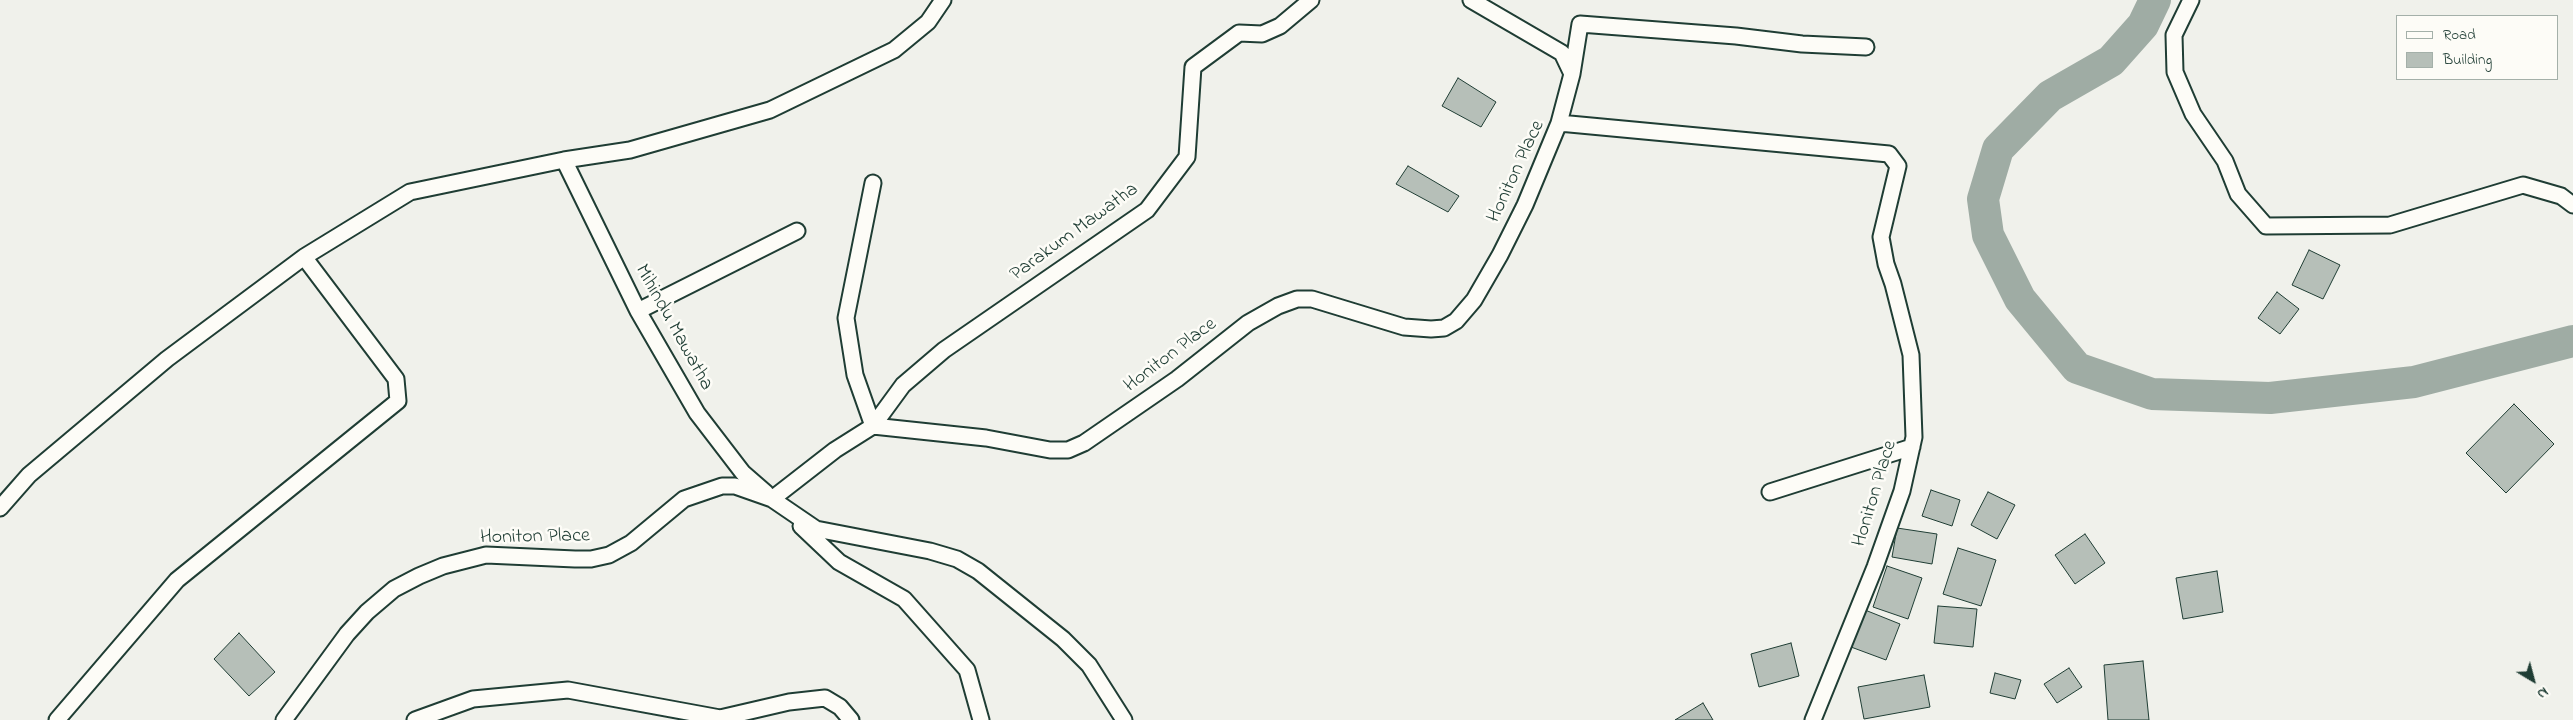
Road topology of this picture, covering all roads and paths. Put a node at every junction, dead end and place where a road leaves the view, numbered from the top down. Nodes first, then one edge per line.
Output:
1 (943, 0) edge
2 (1311, 0) edge
3 (1471, 0) edge
4 (2191, 0) edge
5 (1866, 47) dead end
6 (1572, 74) junction
7 (1559, 123) junction
8 (564, 160) junction
9 (872, 183) dead end
10 (2573, 205) edge
11 (797, 231) dead end
12 (304, 257) junction
13 (638, 311) junction
14 (873, 426) junction
15 (1912, 448) junction
16 (1770, 492) dead end
17 (772, 499) junction
18 (0, 508) edge
19 (57, 720) edge
20 (284, 720) edge
21 (416, 720) edge
22 (852, 720) edge
23 (981, 720) edge
24 (1124, 720) edge
25 (1813, 720) edge

1 - 8 street
2 - 14 street, Parakum Mawatha
3 - 6 street
4 - 10 street
5 - 6 street
6 - 7 street
7 - 14 street, Honiton Place
7 - 15 street, Honiton Place
8 - 12 street
8 - 13 street, Mihindu Mawatha
9 - 14 street
11 - 13 street
12 - 18 street
12 - 19 street
13 - 17 street, Mihindu Mawatha
14 - 17 street
15 - 16 street
15 - 25 street, Honiton Place
17 - 20 street, Honiton Place
17 - 23 street
17 - 24 street, Honiton Place
21 - 22 street

